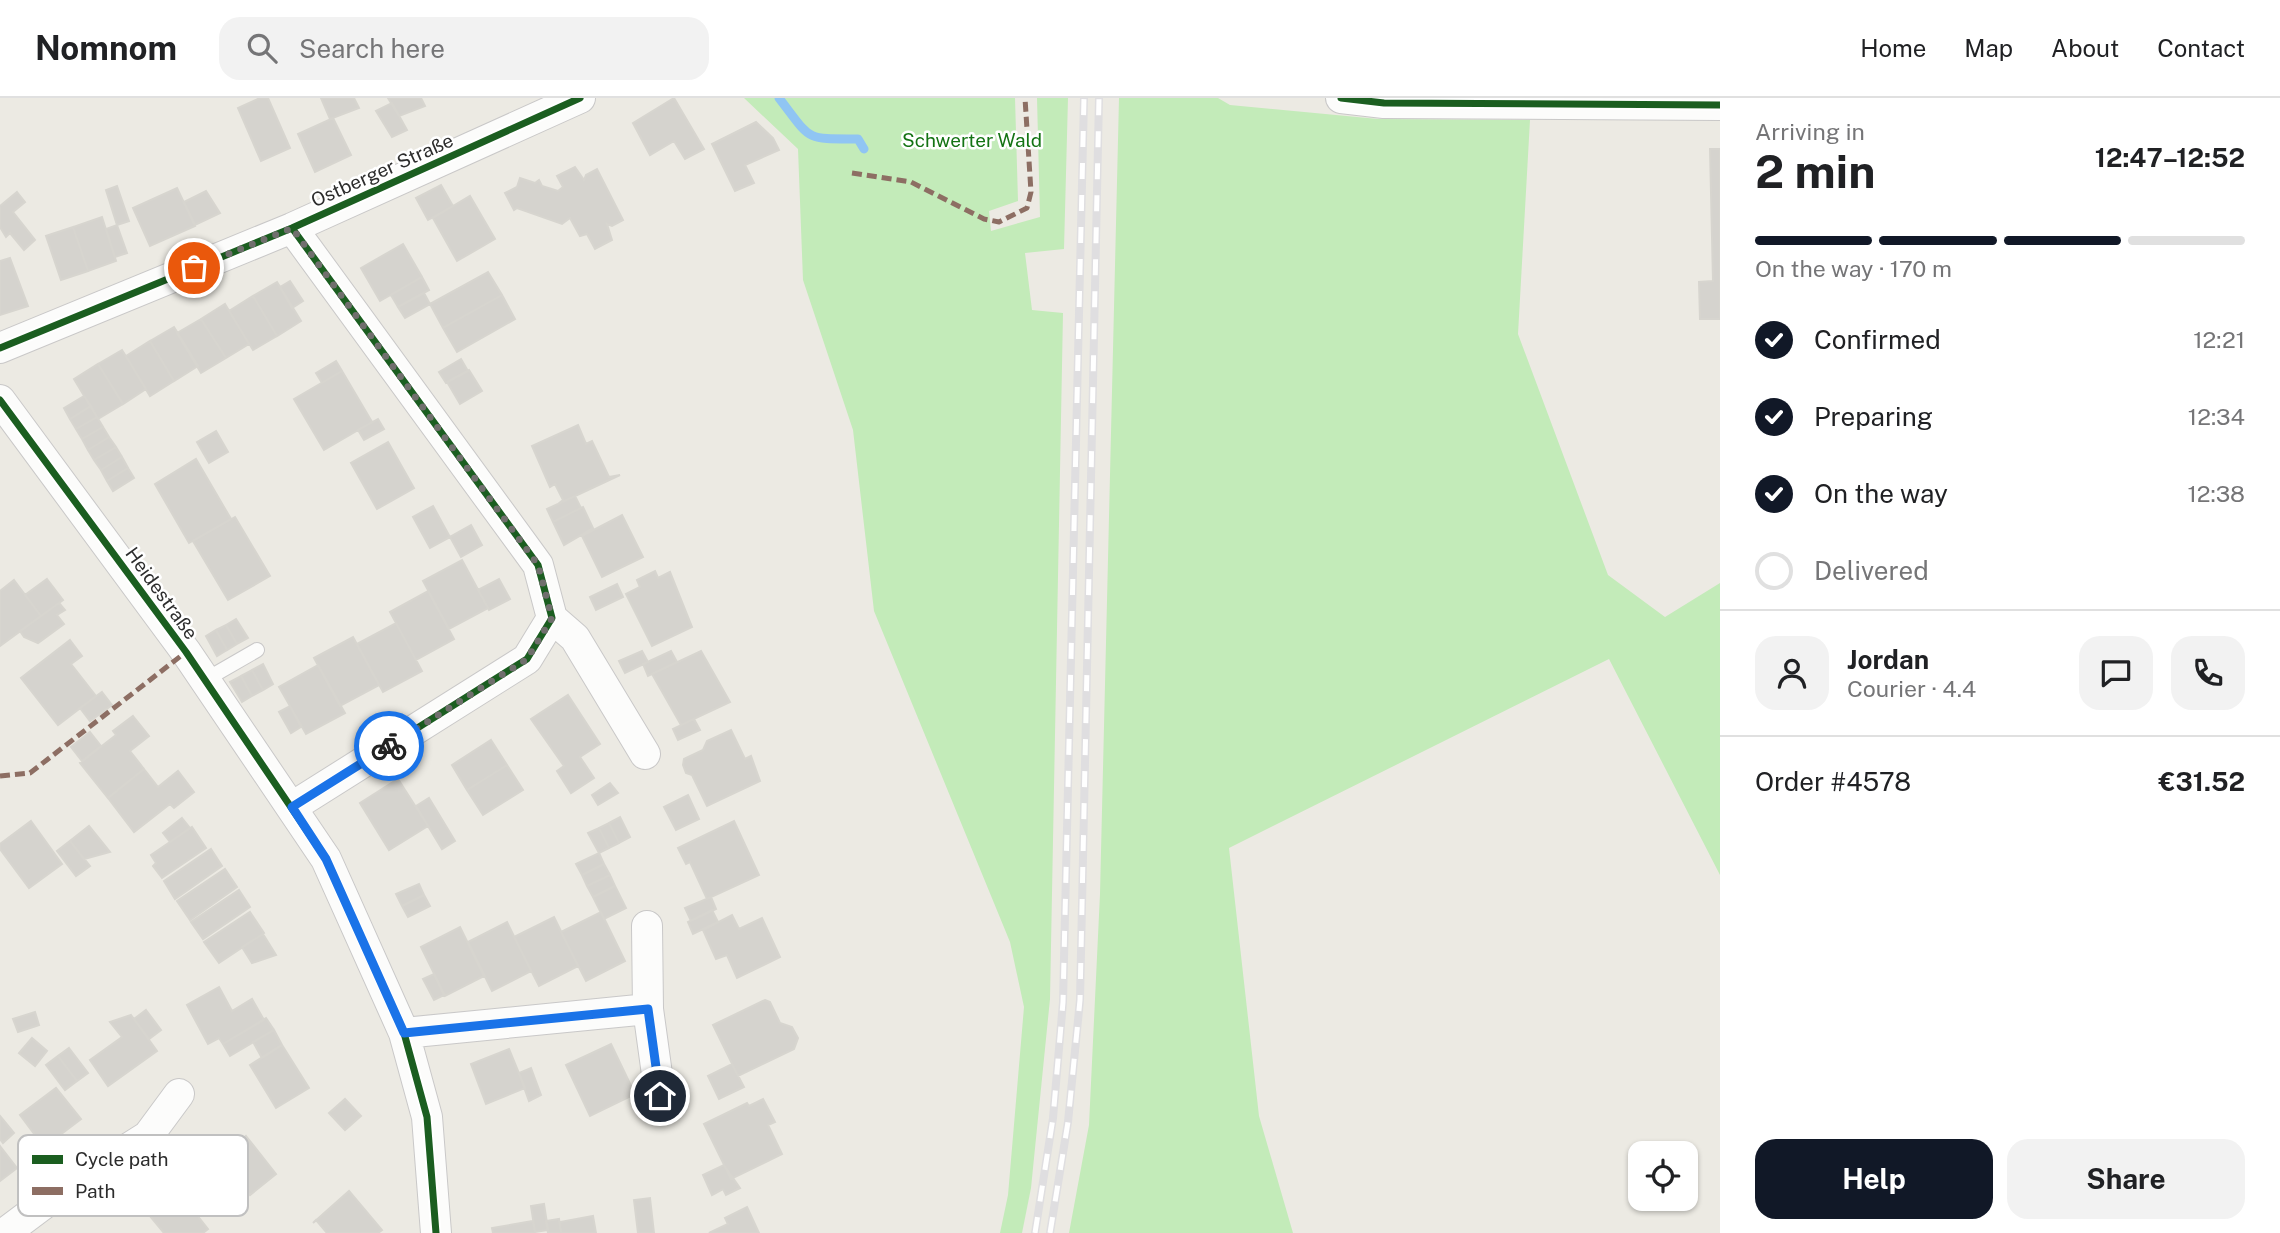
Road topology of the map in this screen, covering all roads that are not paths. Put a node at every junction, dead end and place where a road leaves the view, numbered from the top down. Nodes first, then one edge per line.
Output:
1 (580, 98) edge
2 (1341, 98) edge
3 (1720, 105) edge
4 (292, 228) junction
5 (0, 348) edge
6 (0, 400) edge
7 (552, 618) junction
8 (257, 650) dead end
9 (205, 680) junction
10 (645, 754) dead end
11 (292, 807) junction
12 (647, 926) dead end
13 (648, 1009) junction
14 (404, 1033) junction
15 (179, 1094) dead end
16 (660, 1096) dead end
17 (149, 1135) edge
18 (28, 1216) edge
19 (5, 1233) edge
20 (436, 1233) edge

1 - 4 street, Ostberger Straße
2 - 3 street
4 - 5 street, Ostberger Straße
4 - 7 street
6 - 9 street, Heidestraße
7 - 10 street
7 - 11 street
8 - 9 lane
9 - 11 street, Heidestraße
11 - 14 street, Heidestraße
12 - 13 street
13 - 14 street
13 - 16 street
14 - 20 street, Heidestraße
15 - 17 street
18 - 19 street

